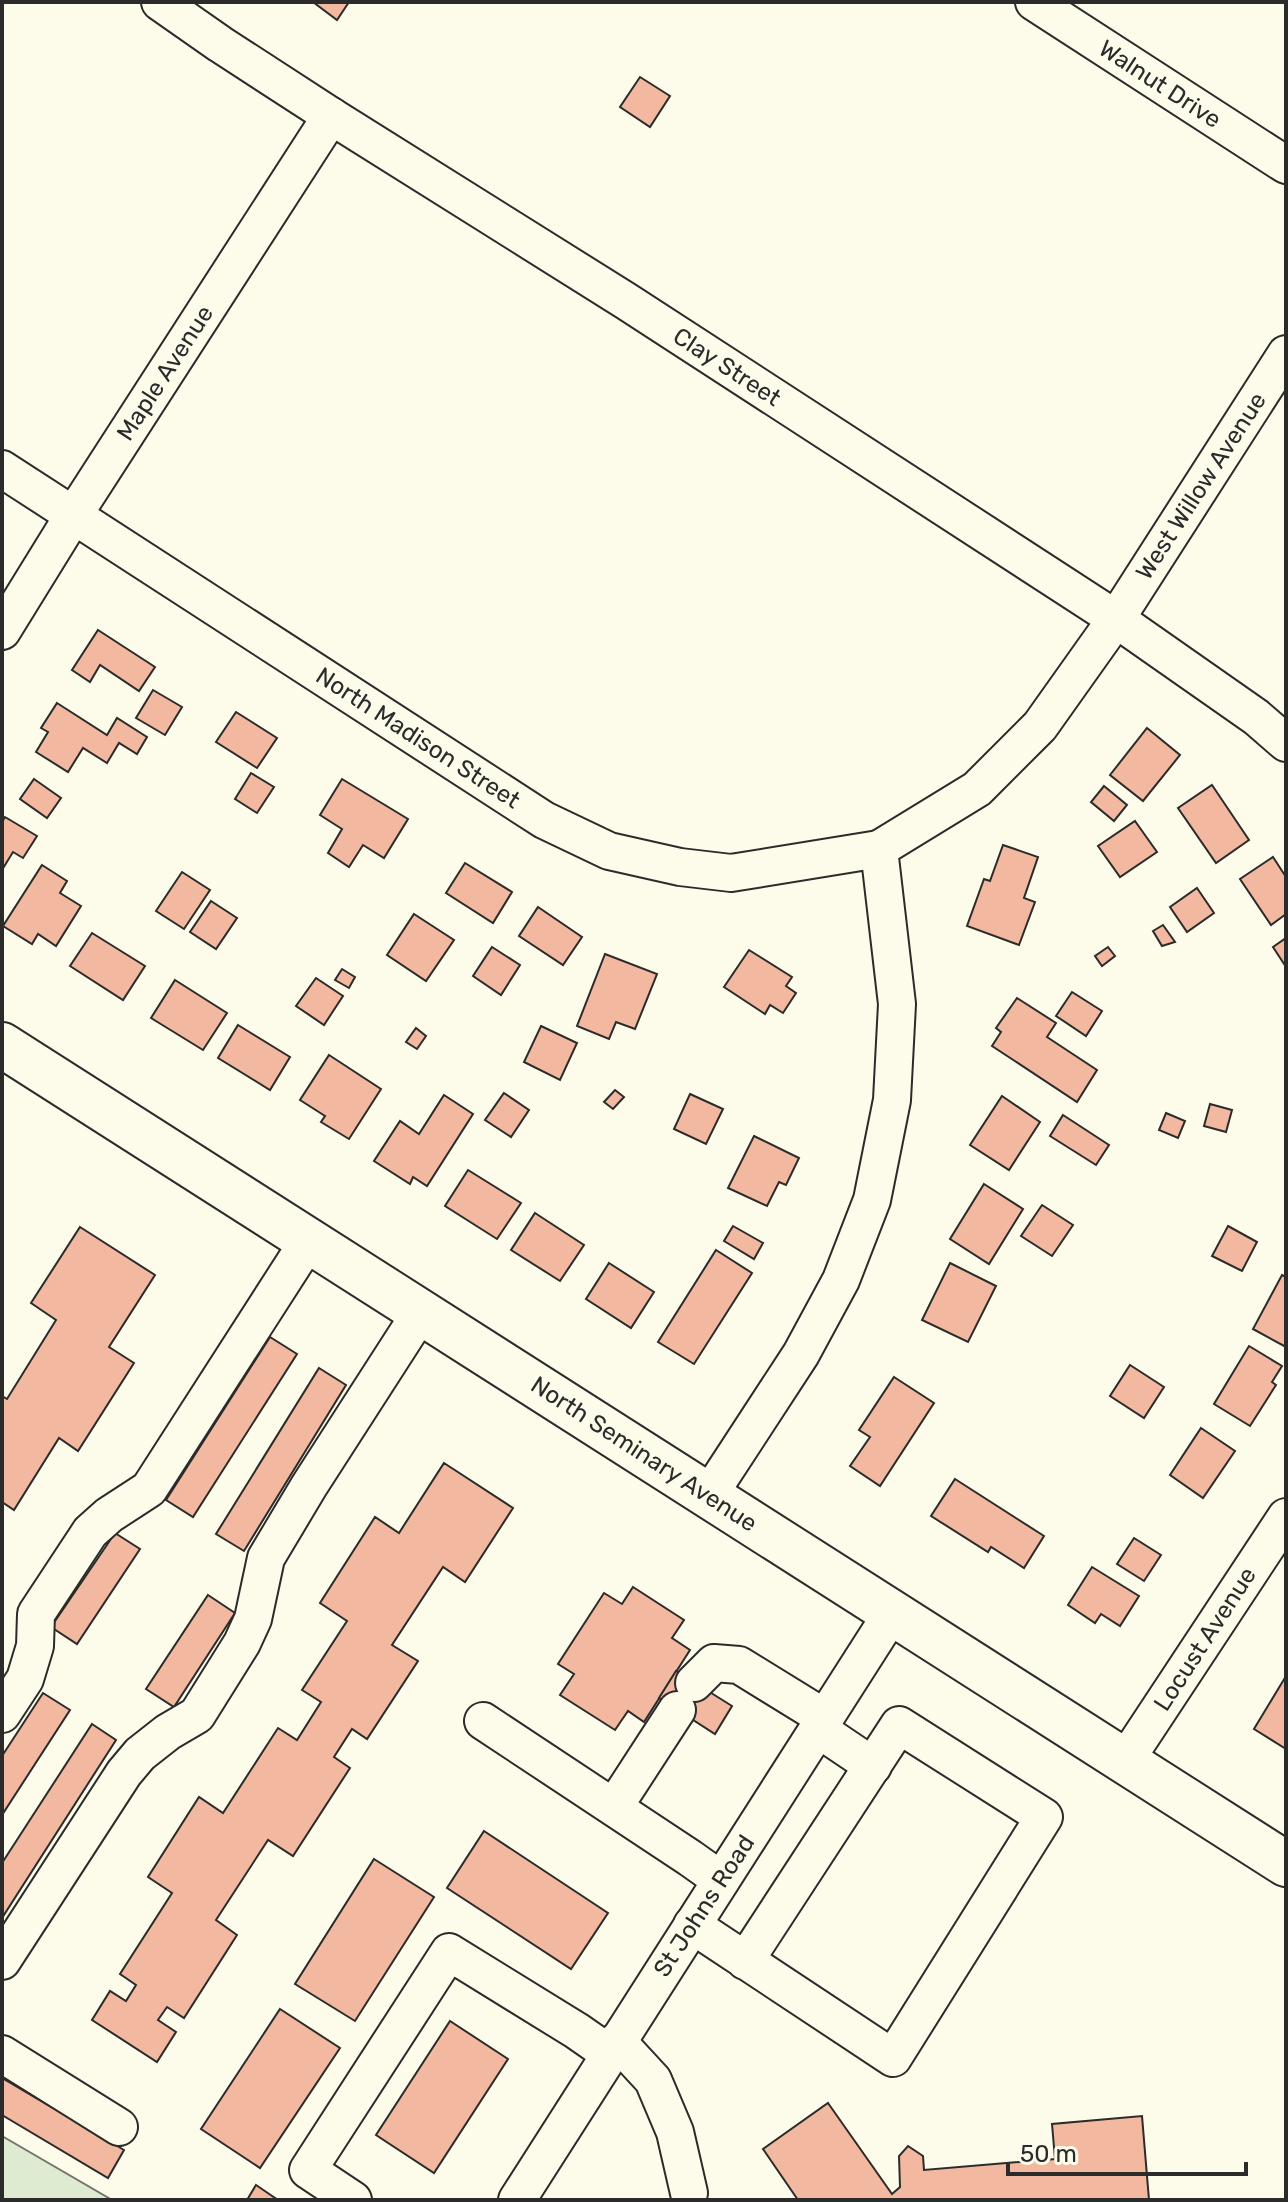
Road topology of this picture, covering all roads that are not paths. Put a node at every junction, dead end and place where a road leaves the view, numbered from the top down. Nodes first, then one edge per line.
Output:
1 (160, 2) edge
2 (1034, 2) edge
3 (331, 116) junction
4 (1286, 165) edge
5 (1286, 354) edge
6 (2, 469) edge
7 (73, 516) junction
8 (1116, 619) junction
9 (2, 631) edge
10 (1286, 743) edge
11 (879, 849) junction
12 (6, 1056) edge
13 (309, 1240) junction
14 (421, 1312) junction
15 (709, 1495) junction
16 (1286, 1517) edge
17 (892, 1613) junction
18 (2, 1714) edge
19 (483, 1721) dead end
20 (822, 1724) junction
21 (1125, 1761) junction
22 (873, 1766) junction
23 (614, 1807) junction
24 (1286, 1864) edge
25 (721, 1880) junction
26 (692, 1925) junction
27 (2, 1961) edge
28 (745, 1961) junction
29 (613, 2047) junction
30 (2, 2054) edge
31 (119, 2127) dead end
32 (689, 2193) dead end
33 (353, 2200) edge
34 (517, 2200) edge

1 - 3 street, Clay Street
2 - 4 street, Walnut Drive
3 - 7 street, Maple Avenue
3 - 8 street, Clay Street
5 - 8 street, West Willow Avenue
6 - 7 street, North Madison Street
7 - 9 street, Maple Avenue
7 - 11 street, North Madison Street
8 - 10 street, Clay Street
8 - 11 street, West Willow Avenue
11 - 15 street
12 - 13 main road, North Seminary Avenue
13 - 14 main road, North Seminary Avenue
13 - 18 street
14 - 15 main road, North Seminary Avenue
14 - 27 street
15 - 17 main road, North Seminary Avenue
16 - 21 street, Locust Avenue
17 - 20 street, St Johns Road
17 - 21 main road, North Seminary Avenue
19 - 23 street
20 - 22 street
20 - 23 street
20 - 25 street, St Johns Road
21 - 24 main road, North Seminary Avenue
22 - 28 street
22 - 28 street
23 - 25 street
25 - 26 street, St Johns Road
26 - 28 street
26 - 29 street, St Johns Road
29 - 32 street
29 - 33 street
29 - 34 street, St Johns Road
30 - 31 street

